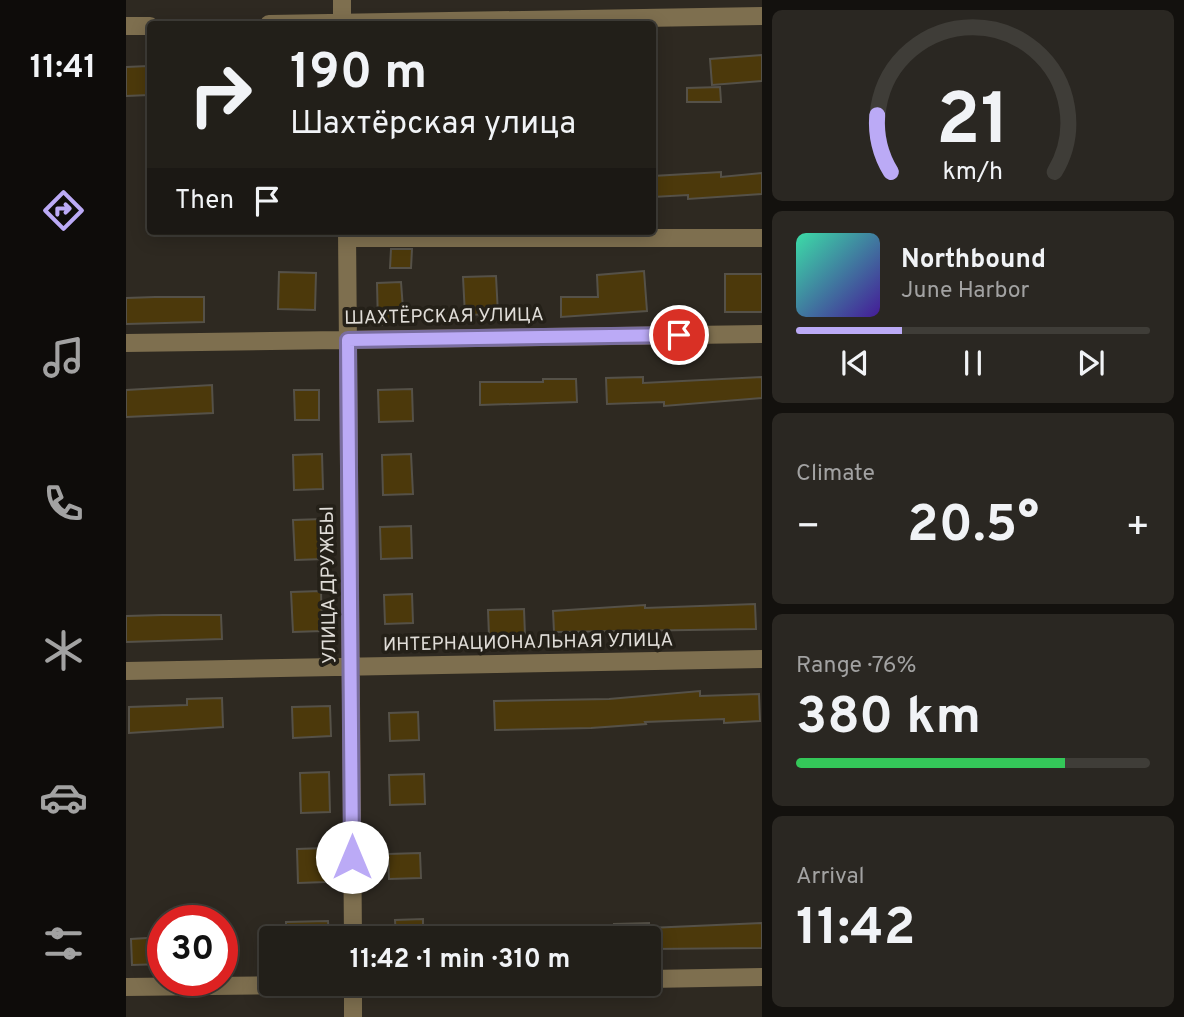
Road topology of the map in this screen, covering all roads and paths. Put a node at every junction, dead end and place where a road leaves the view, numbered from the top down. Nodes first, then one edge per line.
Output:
1 (342, 0) edge
2 (762, 16) edge
3 (342, 21) edge
4 (500, 21) edge
5 (126, 26) edge
6 (147, 26) edge
7 (347, 235) edge
8 (451, 235) edge
9 (762, 238) edge
10 (762, 334) edge
11 (348, 340) junction
12 (126, 343) edge
13 (762, 659) edge
14 (351, 668) junction
15 (126, 671) edge
16 (353, 926) edge
17 (762, 978) edge
18 (661, 979) edge
19 (259, 986) edge
20 (126, 988) edge
21 (353, 996) edge
22 (353, 1017) edge

1 - 3 street
2 - 4 street
5 - 6 street
7 - 11 street, УЛИЦА ДРУЖБЫ
8 - 9 street
10 - 11 street, ШАХТЁРСКАЯ УЛИЦА
11 - 12 street, ШАХТЁРСКАЯ УЛИЦА
11 - 14 street, УЛИЦА ДРУЖБЫ
13 - 14 street, ИНТЕРНАЦИОНАЛЬНАЯ УЛИЦА
14 - 15 street, ИНТЕРНАЦИОНАЛЬНАЯ УЛИЦА
14 - 16 street, УЛИЦА ДРУЖБЫ
17 - 18 street
19 - 20 street
21 - 22 street

